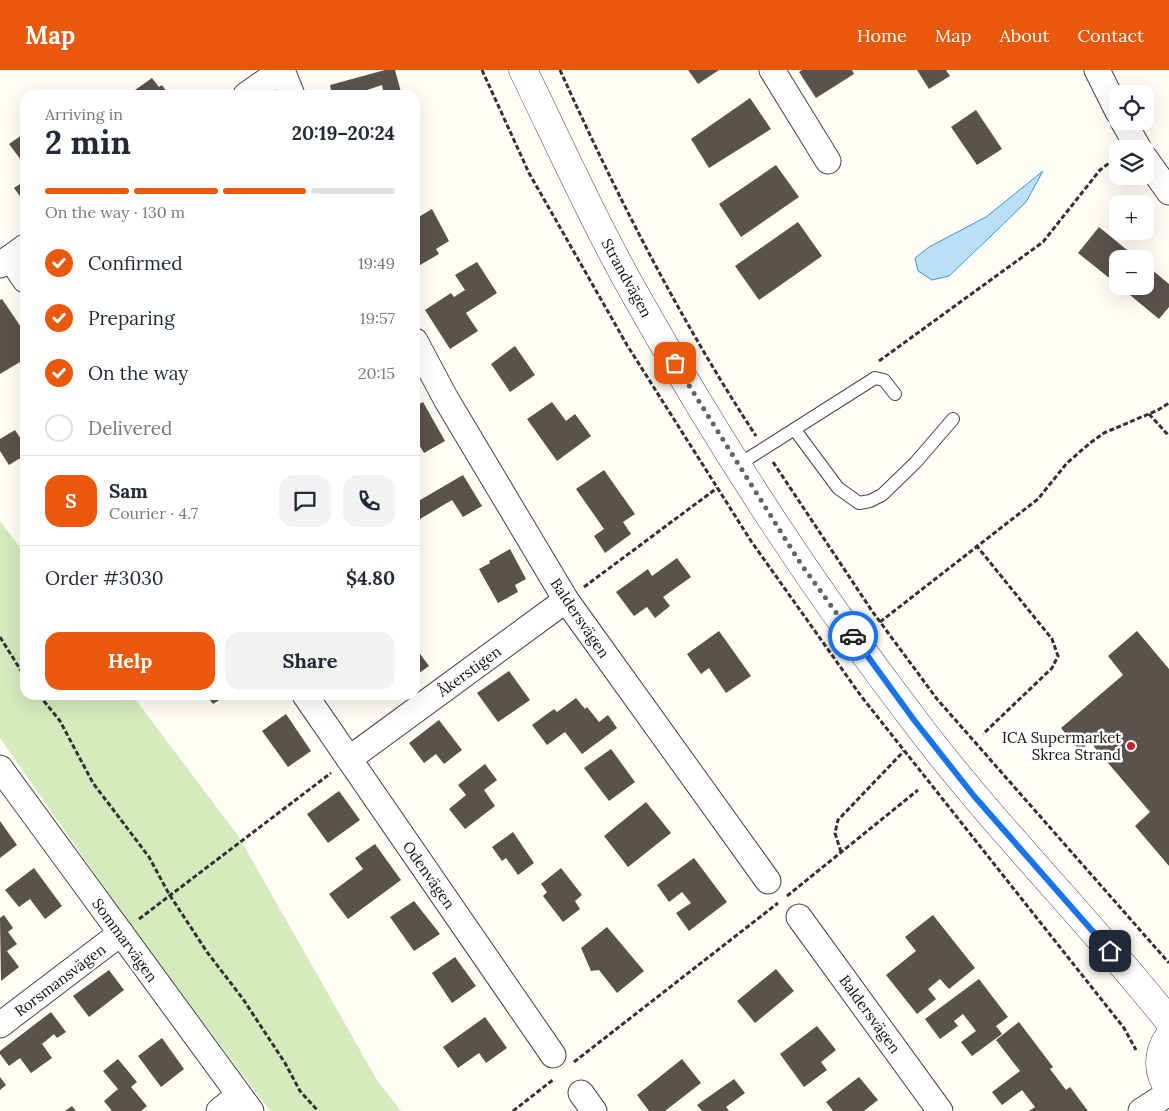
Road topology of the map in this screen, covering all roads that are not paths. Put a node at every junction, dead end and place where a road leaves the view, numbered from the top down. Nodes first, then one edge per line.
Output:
1 (282, 70) edge
2 (523, 70) edge
3 (772, 70) edge
4 (1097, 70) edge
5 (253, 90) edge
6 (290, 90) edge
7 (1109, 94) edge
8 (828, 161) dead end
9 (1154, 171) edge
10 (1169, 192) edge
11 (12, 257) edge
12 (20, 271) edge
13 (420, 350) edge
14 (895, 394) dead end
15 (953, 419) dead end
16 (795, 430) junction
17 (738, 465) junction
18 (566, 600) junction
19 (308, 700) edge
20 (349, 760) junction
21 (0, 768) edge
22 (768, 881) dead end
23 (799, 917) dead end
24 (121, 933) junction
25 (1169, 1021) edge
26 (0, 1025) edge
27 (1169, 1036) edge
28 (559, 1066) road end
29 (1169, 1091) edge
30 (245, 1103) edge
31 (219, 1111) edge
32 (940, 1111) edge
33 (1141, 1111) edge

1 - 5 street
1 - 6 street
2 - 17 street, Strandvägen
3 - 8 street
4 - 7 street
9 - 10 street
11 - 12 street
13 - 18 street, Baldersvägen
14 - 16 lane
15 - 16 lane
16 - 17 lane
17 - 25 street, Strandvägen
18 - 20 street, Åkerstigen
18 - 22 street, Baldersvägen
19 - 20 street, Odenvägen
20 - 28 street, Odenvägen
21 - 24 street, Sommarvägen
23 - 32 street, Baldersvägen
24 - 26 street, Rorsmansvägen
24 - 30 street, Sommarvägen
27 - 29 street
29 - 33 street
30 - 31 street

